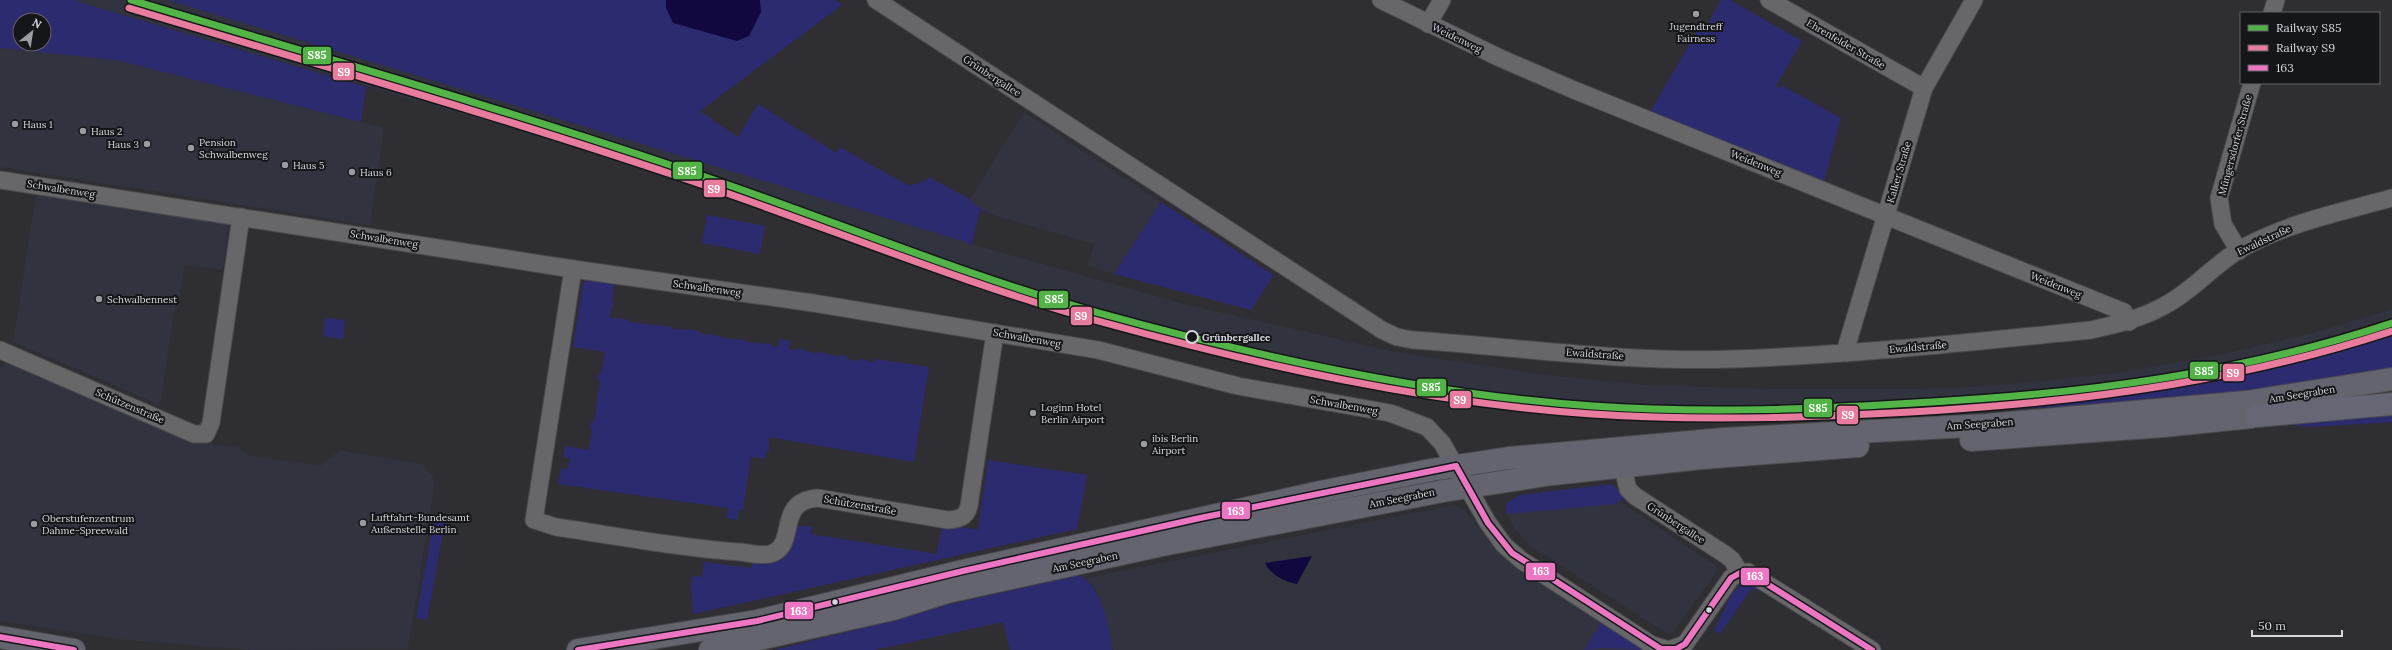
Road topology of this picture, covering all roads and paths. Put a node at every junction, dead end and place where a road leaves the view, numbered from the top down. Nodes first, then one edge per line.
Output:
1 (876, 0) edge
2 (1381, 0) edge
3 (1442, 0) edge
4 (1769, 0) edge
5 (1974, 0) edge
6 (2276, 0) edge
7 (2272, 12) edge
8 (1428, 24) junction
9 (2252, 84) edge
10 (1924, 88) junction
11 (0, 180) edge
12 (2392, 198) edge
13 (1886, 216) junction
14 (242, 217) junction
15 (2239, 251) junction
16 (573, 269) junction
17 (2129, 322) junction
18 (995, 333) junction
19 (1413, 340) joint
20 (0, 350) edge
21 (1847, 353) junction
22 (2392, 378) edge
23 (2392, 391) edge
24 (2392, 404) edge
25 (2257, 416) junction
26 (1456, 466) junction
27 (1624, 473) junction
28 (1468, 488) junction
29 (1740, 573) junction
30 (0, 637) edge
31 (721, 643) edge
32 (74, 650) edge
33 (578, 650) edge
34 (1872, 650) edge

1 - 19 street, Grünbergallee
2 - 8 street, Weidenweg
3 - 8 street
4 - 10 street, Ehrenfelder Straße
5 - 10 street, Kalker Straße
6 - 7 street
8 - 13 street, Weidenweg
9 - 15 street, Müngersdorfer Straße
10 - 13 street, Kalker Straße
11 - 14 street, Schwalbenweg
12 - 15 street, Ewaldstraße
13 - 17 street, Weidenweg
13 - 21 street, Kalker Straße
14 - 16 street, Schwalbenweg
14 - 20 street, Schützenstraße
15 - 17 street, Ewaldstraße
16 - 18 street, Schwalbenweg
16 - 18 street, Schützenstraße
17 - 21 street, Ewaldstraße
18 - 26 street, Schwalbenweg
19 - 21 street, Ewaldstraße
22 - 26 main road, Am Seegraben
23 - 25 main road, Am Seegraben
24 - 25 highway
25 - 27 main road, Am Seegraben
26 - 28 street
26 - 31 main road, Am Seegraben
27 - 28 main road, Am Seegraben
27 - 29 street, Grünbergallee
28 - 29 street
28 - 31 main road, Am Seegraben
29 - 34 street
30 - 32 main road
31 - 33 main road, Am Seegraben

